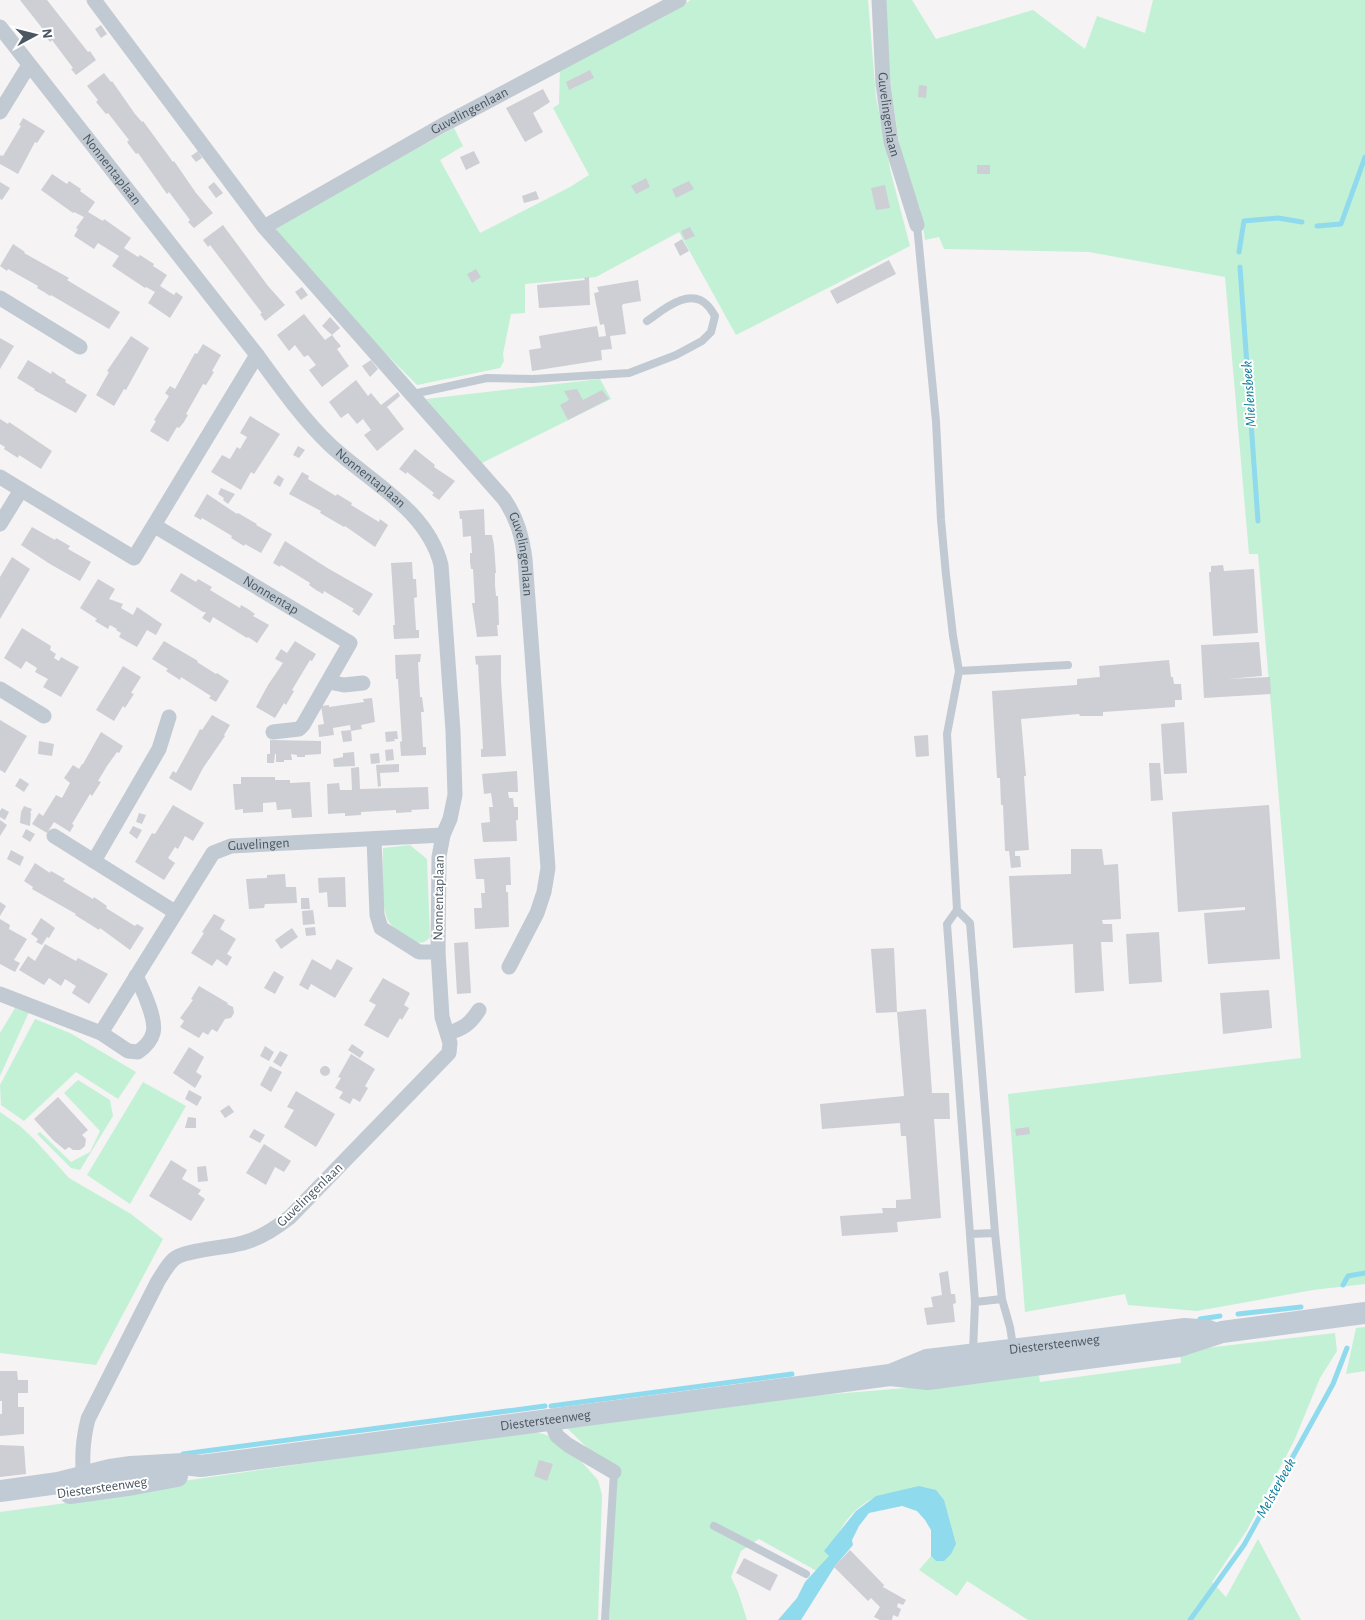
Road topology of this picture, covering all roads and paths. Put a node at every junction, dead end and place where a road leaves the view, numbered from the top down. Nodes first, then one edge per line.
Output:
1 (94, 0) edge
2 (679, 0) edge
3 (879, 0) edge
4 (0, 27) edge
5 (29, 65) junction
6 (0, 112) edge
7 (917, 225) joint
8 (264, 227) junction
9 (0, 298) edge
10 (648, 321) dead end
11 (80, 347) dead end
12 (257, 355) junction
13 (413, 394) junction
14 (0, 477) edge
15 (21, 490) junction
16 (0, 524) edge
17 (155, 526) junction
18 (1068, 665) dead end
19 (959, 670) junction
20 (329, 682) junction
21 (363, 683) dead end
22 (0, 688) edge
23 (44, 716) dead end
24 (169, 717) dead end
25 (273, 732) dead end
26 (443, 835) junction
27 (54, 836) dead end
28 (374, 838) junction
29 (94, 861) junction
30 (957, 910) junction
31 (175, 912) junction
32 (438, 952) junction
33 (509, 967) dead end
34 (136, 976) junction
35 (0, 994) edge
36 (479, 1010) dead end
37 (101, 1033) junction
38 (448, 1033) junction
39 (995, 1233) junction
40 (970, 1234) junction
41 (1002, 1299) junction
42 (974, 1302) junction
43 (1365, 1314) edge
44 (1015, 1359) junction
45 (974, 1363) junction
46 (550, 1420) junction
47 (614, 1472) joint
48 (84, 1484) junction
49 (0, 1491) edge
50 (0, 1502) edge
51 (714, 1526) dead end
52 (806, 1574) dead end
53 (604, 1620) edge

1 - 8 street, Guvelingenlaan
2 - 8 street, Guvelingenlaan
3 - 7 street, Guvelingenlaan
4 - 5 street, Nonnentaplaan
5 - 6 street
5 - 12 street, Nonnentaplaan
7 - 19 lane
8 - 13 street, Guvelingenlaan
9 - 11 street
10 - 13 lane
12 - 17 street
12 - 26 street, Nonnentaplaan
13 - 33 street, Guvelingenlaan
14 - 15 street
15 - 16 street
15 - 17 street
17 - 20 street, Nonnentap
18 - 19 lane
19 - 30 lane
20 - 21 street
20 - 25 street, Nonnentap
22 - 23 street
24 - 29 street
26 - 28 street, Guvelingen
26 - 32 street, Nonnentaplaan
27 - 29 street
28 - 31 street, Guvelingen
28 - 32 street
29 - 31 street
30 - 39 lane
30 - 40 lane
31 - 34 street, Guvelingen
32 - 38 street, Nonnentaplaan
34 - 37 street, Guvelingen
34 - 37 street
35 - 37 street
36 - 38 street
38 - 48 street, Guvelingenlaan
39 - 40 lane
39 - 41 lane
40 - 42 lane
41 - 42 lane
41 - 44 lane
42 - 45 lane
43 - 44 main road, Diestersteenweg
44 - 45 main road, Diestersteenweg
45 - 46 main road, Diestersteenweg
46 - 47 street
46 - 48 main road, Diestersteenweg
47 - 53 lane
48 - 49 main road, Diestersteenweg
48 - 50 main road, Diestersteenweg
51 - 52 lane

